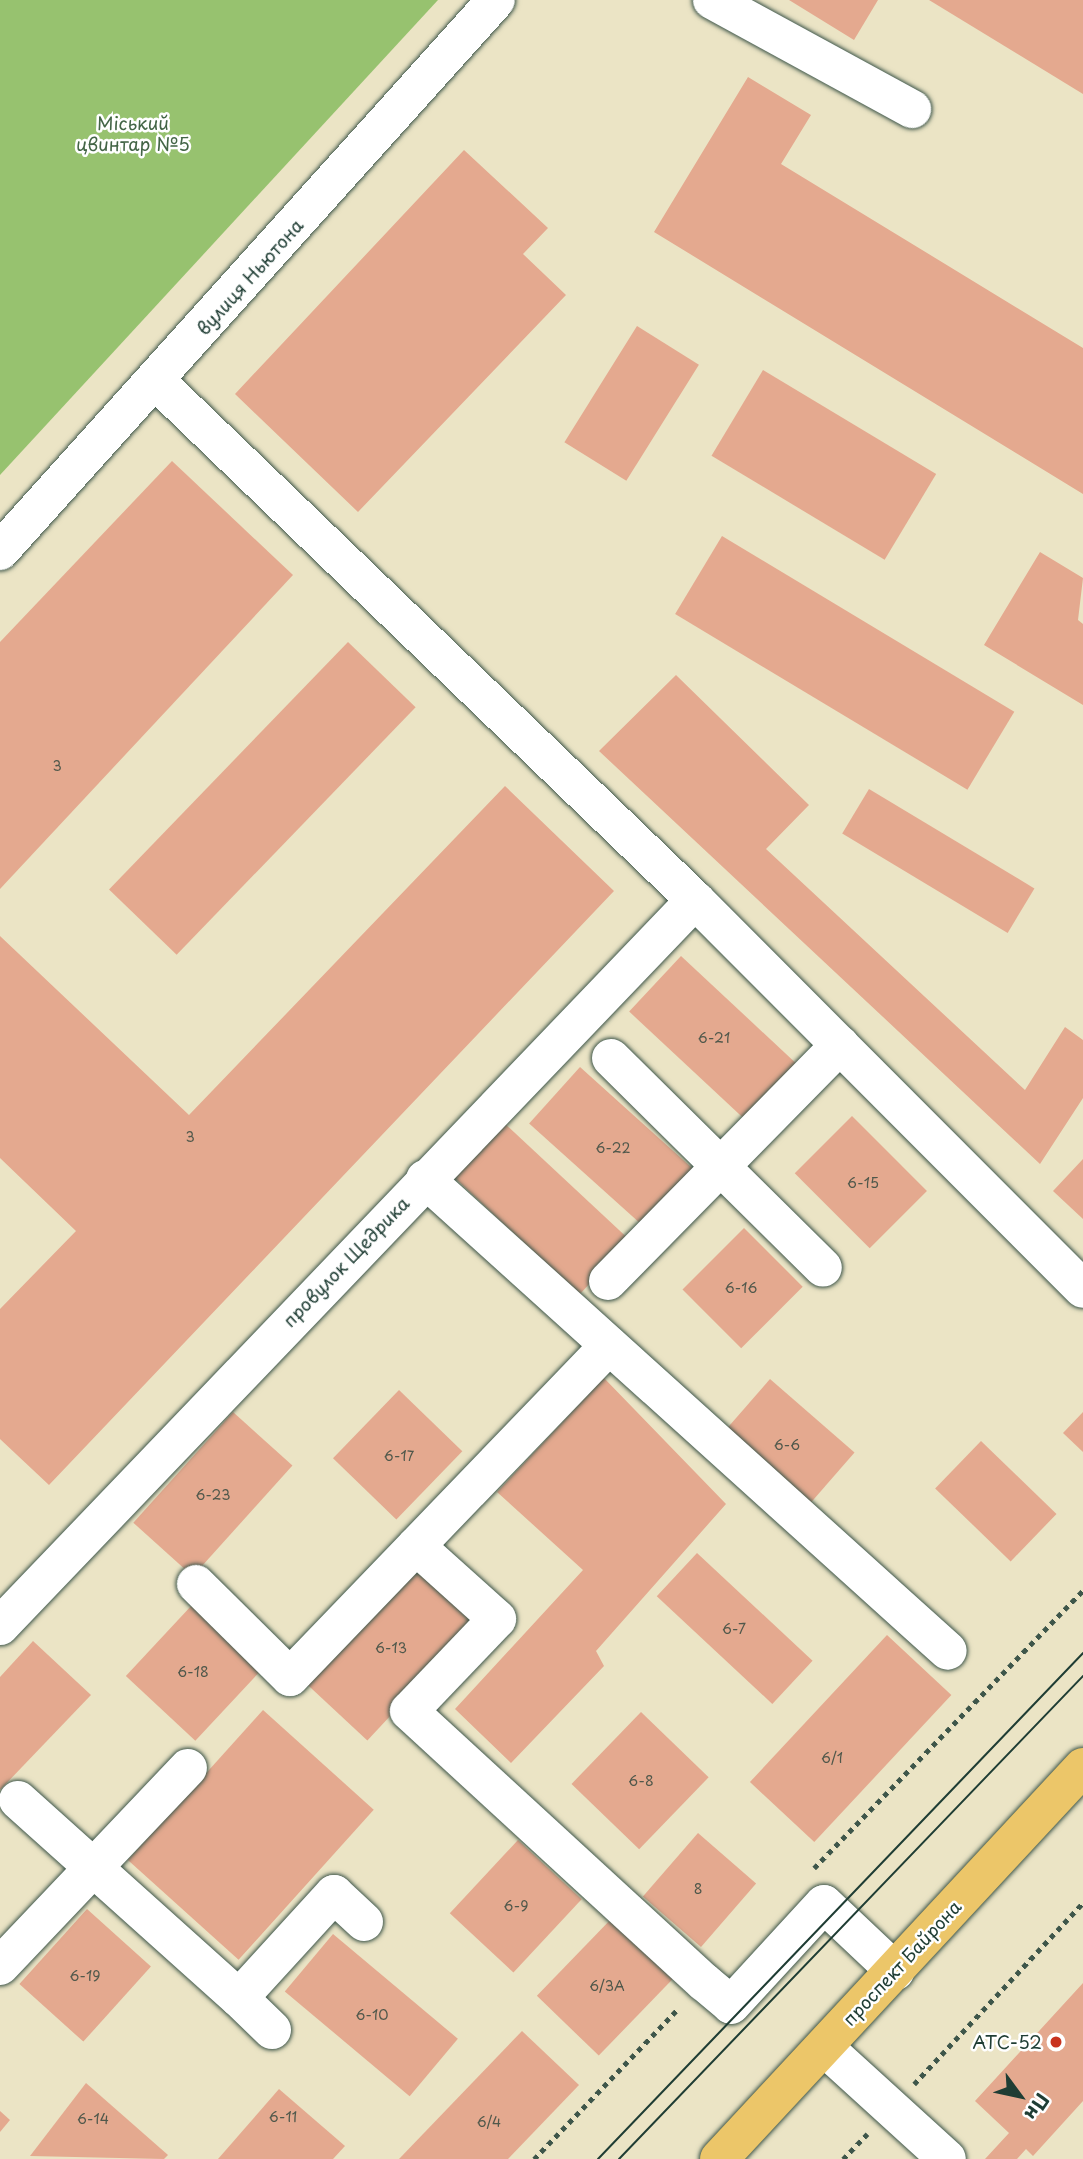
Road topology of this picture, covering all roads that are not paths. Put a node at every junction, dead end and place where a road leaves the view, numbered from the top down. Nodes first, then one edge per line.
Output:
1 (496, 0) edge
2 (712, 0) edge
3 (912, 109) dead end
4 (158, 382) junction
5 (0, 551) edge
6 (695, 900) junction
7 (840, 1045) junction
8 (611, 1058) dead end
9 (720, 1167) junction
10 (425, 1179) junction
11 (823, 1268) dead end
12 (608, 1281) dead end
13 (1083, 1289) edge
14 (610, 1346) junction
15 (416, 1546) junction
16 (196, 1584) dead end
17 (0, 1626) edge
18 (948, 1651) dead end
19 (1083, 1767) edge
20 (188, 1768) dead end
21 (18, 1800) dead end
22 (92, 1869) junction
23 (365, 1922) dead end
24 (0, 1966) edge
25 (895, 1970) junction
26 (239, 1998) junction
27 (272, 2030) dead end
28 (824, 2047) junction
29 (719, 2159) edge
30 (947, 2159) edge

1 - 4 street, вулиця Ньютона
2 - 3 street
4 - 5 street, вулиця Ньютона
4 - 6 street
6 - 7 street
6 - 10 street, провулок Щедрика
7 - 9 street
7 - 13 street
8 - 9 street
9 - 11 street
9 - 12 street
10 - 14 street
10 - 17 street, провулок Щедрика
14 - 15 street
14 - 18 street
15 - 16 street
15 - 25 street
19 - 25 main road, проспект Байрона
20 - 22 street
21 - 22 street
22 - 24 street
22 - 26 street
23 - 26 street
25 - 28 main road, проспект Байрона
26 - 27 street
28 - 29 main road, проспект Байрона
28 - 30 street

